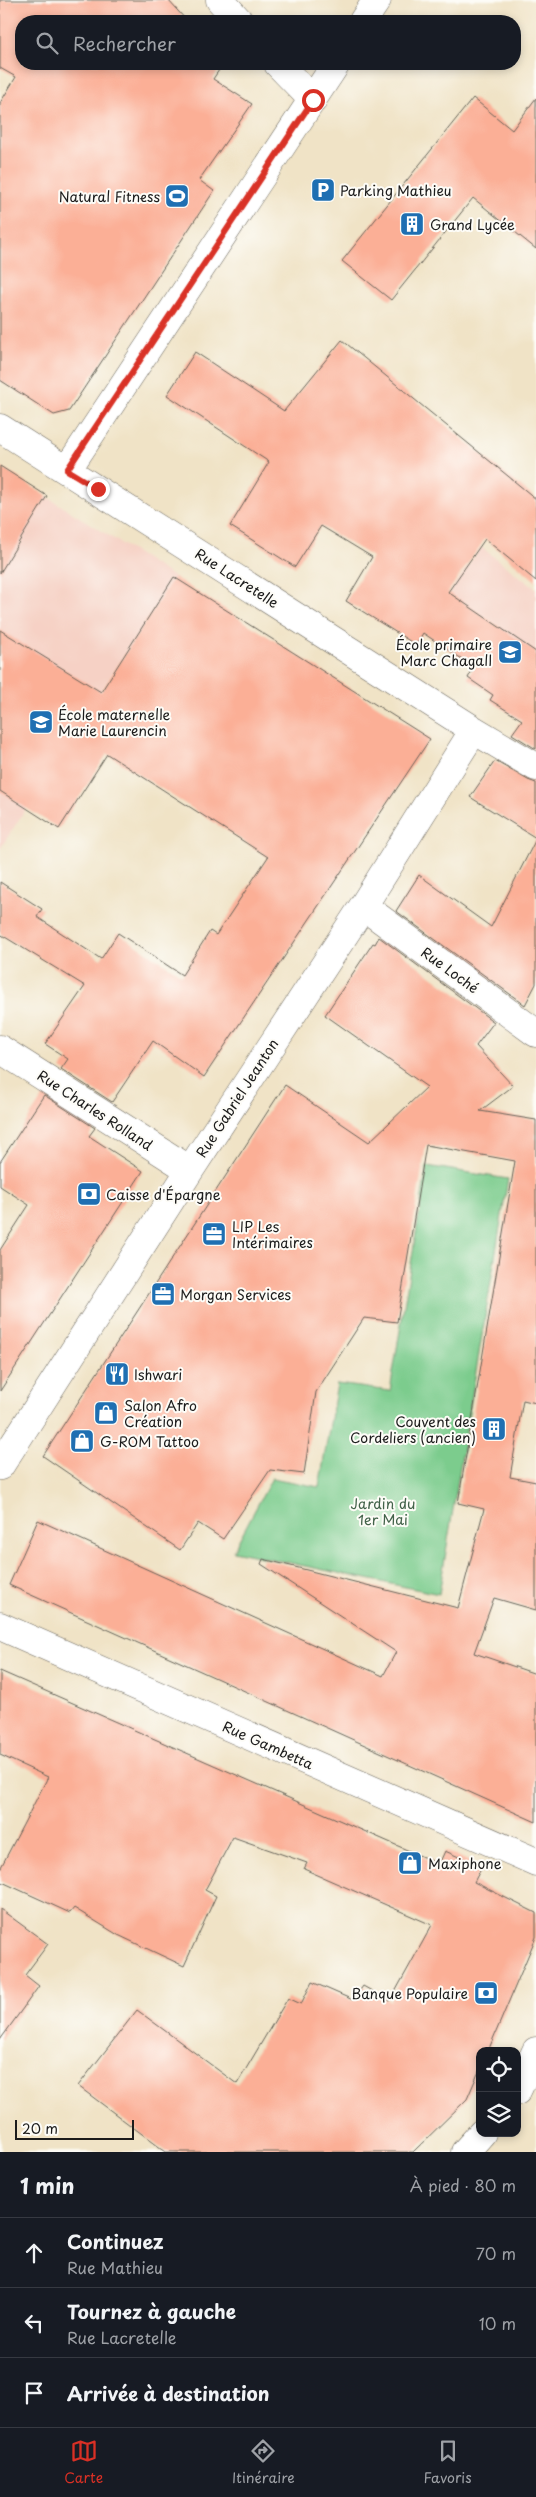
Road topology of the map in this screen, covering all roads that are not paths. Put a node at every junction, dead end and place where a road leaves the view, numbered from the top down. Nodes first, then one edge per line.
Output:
1 (220, 0) edge
2 (377, 0) edge
3 (234, 15) edge
4 (367, 15) edge
5 (284, 70) edge
6 (332, 70) edge
7 (313, 100) junction
8 (0, 428) edge
9 (67, 470) junction
10 (474, 730) junction
11 (536, 767) edge
12 (363, 906) junction
13 (536, 1033) edge
14 (0, 1049) edge
15 (190, 1170) junction
16 (0, 1466) edge
17 (0, 1626) edge
18 (536, 1862) edge
19 (536, 2051) edge
20 (521, 2083) edge
21 (478, 2137) edge
22 (465, 2152) edge

1 - 3 street
2 - 4 street
5 - 7 street
6 - 7 street
7 - 9 street
8 - 9 street, Rue Lacretelle
9 - 10 street, Rue Lacretelle
10 - 11 street, Rue Lacretelle
10 - 12 street, Rue Gabriel Jeanton
12 - 13 street, Rue Loché
12 - 15 street, Rue Gabriel Jeanton
14 - 15 street, Rue Charles Rolland
15 - 16 street, Rue Gabriel Jeanton
17 - 18 street, Rue Gambetta
19 - 20 street
21 - 22 street

